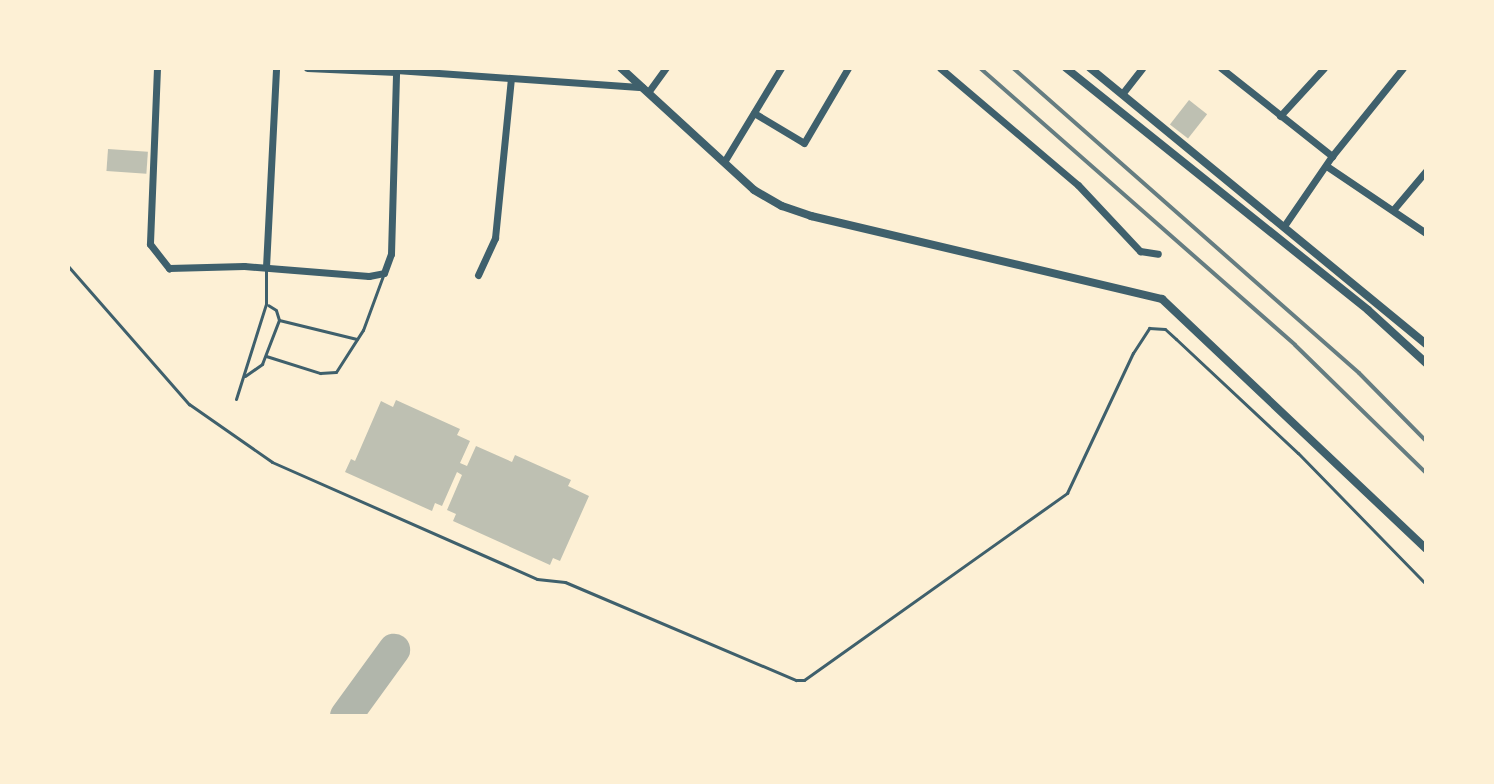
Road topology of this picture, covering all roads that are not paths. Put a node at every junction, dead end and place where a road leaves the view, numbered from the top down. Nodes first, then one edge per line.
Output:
1 (157, 68) edge
2 (276, 68) edge
3 (309, 68) edge
4 (621, 68) edge
5 (666, 68) edge
6 (781, 68) edge
7 (848, 68) edge
8 (940, 68) edge
9 (1066, 68) edge
10 (1090, 68) edge
11 (1142, 68) edge
12 (1221, 68) edge
13 (1324, 68) edge
14 (1403, 68) edge
15 (396, 70) edge
16 (511, 79) junction
17 (647, 89) junction
18 (1122, 94) junction
19 (754, 113) junction
20 (1280, 116) junction
21 (1332, 156) junction
22 (724, 162) junction
23 (1328, 167) junction
24 (1426, 171) edge
25 (1393, 210) junction
26 (1284, 226) junction
27 (1426, 233) edge
28 (1158, 254) dead end
29 (68, 266) edge
30 (266, 267) junction
31 (384, 273) junction
32 (478, 275) dead end
33 (266, 304) junction
34 (279, 320) junction
35 (357, 339) junction
36 (1426, 344) edge
37 (266, 356) junction
38 (1426, 363) edge
39 (245, 376) junction
40 (236, 399) dead end
41 (1426, 549) edge
42 (1426, 584) edge

1 - 30 street
2 - 30 street
3 - 15 street
4 - 17 street
5 - 17 street
6 - 19 street
7 - 19 street
8 - 28 street
9 - 38 street
10 - 18 street
11 - 18 street
12 - 20 street
13 - 20 street
14 - 21 street
15 - 16 street
15 - 31 street
16 - 17 street
16 - 32 street
17 - 22 street
18 - 26 street
19 - 22 street
20 - 21 street
21 - 23 street
22 - 41 street
23 - 25 street
23 - 26 street
24 - 25 street
25 - 27 street
26 - 36 street
29 - 42 lane
30 - 31 street
30 - 33 lane
31 - 35 lane
33 - 34 lane
33 - 39 lane
34 - 35 lane
34 - 37 lane
35 - 37 lane
37 - 39 lane
39 - 40 lane

